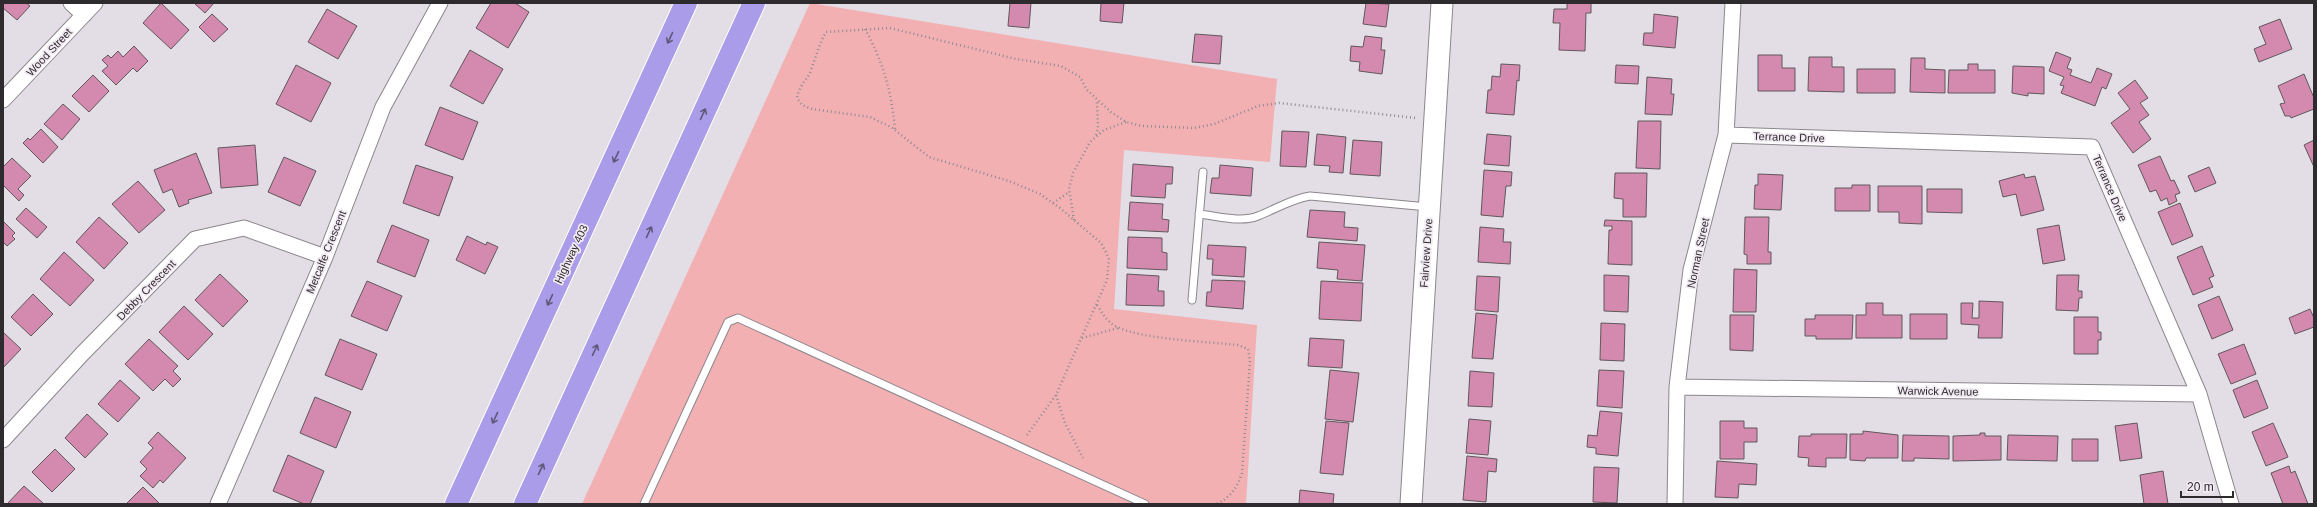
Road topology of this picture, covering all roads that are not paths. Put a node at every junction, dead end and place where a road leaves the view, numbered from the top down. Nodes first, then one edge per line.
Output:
1 (71, 3) edge
2 (95, 3) edge
3 (440, 3) edge
4 (686, 3) edge
5 (754, 3) edge
6 (1442, 3) edge
7 (1733, 3) edge
8 (84, 15) junction
9 (3, 100) edge
10 (1726, 135) junction
11 (1203, 172) dead end
12 (1429, 207) junction
13 (1199, 214) junction
14 (325, 257) junction
15 (1192, 300) dead end
16 (1677, 387) junction
17 (2199, 394) junction
18 (3, 440) edge
19 (218, 504) edge
20 (456, 504) edge
21 (525, 504) edge
22 (644, 504) edge
23 (1145, 504) edge
24 (1411, 504) edge
25 (1675, 504) edge
26 (2232, 504) edge

1 - 8 street
2 - 8 street, Wood Street
3 - 14 street, Metcalfe Crescent
4 -> 20 highway, Highway 403
21 -> 5 highway
6 - 12 main road, Fairview Drive
7 - 10 street, Norman Street
8 - 9 street, Wood Street
10 - 16 street, Norman Street
10 - 17 street, Terrance Drive
11 - 13 lane
12 - 13 lane
12 - 24 main road, Fairview Drive
13 - 15 lane
14 - 18 street, Debby Crescent
14 - 19 street, Metcalfe Crescent
16 - 17 street, Warwick Avenue
16 - 25 street, Norman Street
17 - 26 street, Terrance Drive
22 - 23 lane

